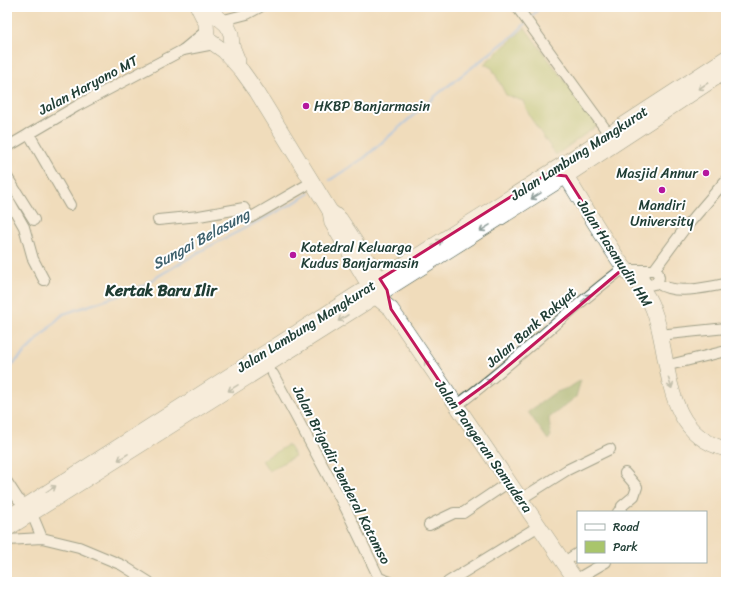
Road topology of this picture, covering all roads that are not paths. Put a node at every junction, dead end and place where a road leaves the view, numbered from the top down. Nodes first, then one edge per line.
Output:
1 (198, 7) edge
2 (209, 7) edge
3 (260, 7) edge
4 (517, 7) edge
5 (247, 14) junction
6 (224, 20) junction
7 (206, 31) junction
8 (223, 40) junction
9 (184, 50) junction
10 (724, 66) edge
11 (678, 96) junction
12 (29, 134) junction
13 (609, 134) junction
14 (7, 147) edge
15 (568, 161) junction
16 (547, 174) junction
17 (566, 176) junction
18 (7, 177) edge
19 (726, 180) edge
20 (312, 182) junction
21 (7, 197) edge
22 (70, 205) dead end
23 (34, 220) dead end
24 (158, 220) dead end
25 (625, 269) junction
26 (650, 270) junction
27 (44, 280) dead end
28 (656, 283) junction
29 (726, 284) edge
30 (378, 288) junction
31 (647, 298) junction
32 (726, 328) edge
33 (659, 335) junction
34 (726, 350) edge
35 (267, 363) junction
36 (665, 366) junction
37 (456, 406) junction
38 (610, 449) dead end
39 (726, 449) edge
40 (625, 473) dead end
41 (7, 482) edge
42 (509, 482) junction
43 (521, 499) junction
44 (21, 511) edge
45 (619, 511) edge
46 (429, 525) dead end
47 (539, 526) junction
48 (7, 530) edge
49 (42, 538) junction
50 (25, 539) junction
51 (7, 540) edge
52 (577, 554) edge
53 (564, 562) junction
54 (604, 563) edge
55 (383, 581) edge
56 (576, 581) edge
57 (149, 582) edge
58 (448, 582) edge

1 - 7 highway, Jalan Pangeran Samudera
2 - 6 highway, Jalan Pangeran Samudera
3 - 5 street
4 - 13 street
5 - 6 street
5 - 8 street
6 - 8 highway, Jalan Pangeran Samudera
7 - 8 highway, Jalan Pangeran Samudera
7 - 9 street, Jalan Haryono MT
8 - 9 street, Jalan Haryono MT
8 - 20 highway, Jalan Pangeran Samudera
9 - 12 street, Jalan Haryono MT
10 - 11 highway, Jalan Lambung Mangkurat
11 - 13 highway, Jalan Lambung Mangkurat
11 - 17 highway, Jalan Lambung Mangkurat
12 - 14 street, Jalan Haryono MT
12 - 22 street
13 - 15 highway, Jalan Lambung Mangkurat
15 - 16 highway, Jalan Lambung Mangkurat
15 - 17 highway
16 - 17 highway
30 -> 16 highway, Jalan Lambung Mangkurat
17 - 25 highway, Jalan Hasanudin HM
17 -> 30 highway, Jalan Lambung Mangkurat
18 - 23 street
19 - 26 street
20 - 24 street
20 - 30 highway, Jalan Pangeran Samudera
21 - 27 street
25 - 26 street
25 - 31 highway, Jalan Hasanudin HM
37 -> 25 street, Jalan Bank Rakyat
26 - 28 street
28 - 29 street
28 - 31 street
30 - 35 highway, Jalan Lambung Mangkurat
37 -> 30 highway, Jalan Pangeran Samudera
31 - 33 highway, Jalan Hasanudin HM
32 - 33 street
33 - 36 highway, Jalan Hasanudin HM
34 - 36 street
35 - 44 highway, Jalan Lambung Mangkurat
35 - 55 street, Jalan Brigadir Jenderal Katamso
36 -> 39 highway, Jalan Hasanudin HM
37 - 42 highway, Jalan Pangeran Samudera
38 - 43 street
40 - 45 street
41 - 44 street
42 - 43 highway, Jalan Pangeran Samudera
42 - 46 street
43 - 47 highway, Jalan Pangeran Samudera
44 - 48 highway, Jalan Lambung Mangkurat
44 - 49 street
44 - 50 street
47 - 53 highway, Jalan Pangeran Samudera
47 - 58 street
49 - 50 street
49 - 57 street
50 - 51 street
52 - 53 street
53 - 56 highway, Jalan Pangeran Samudera
54 - 56 street

